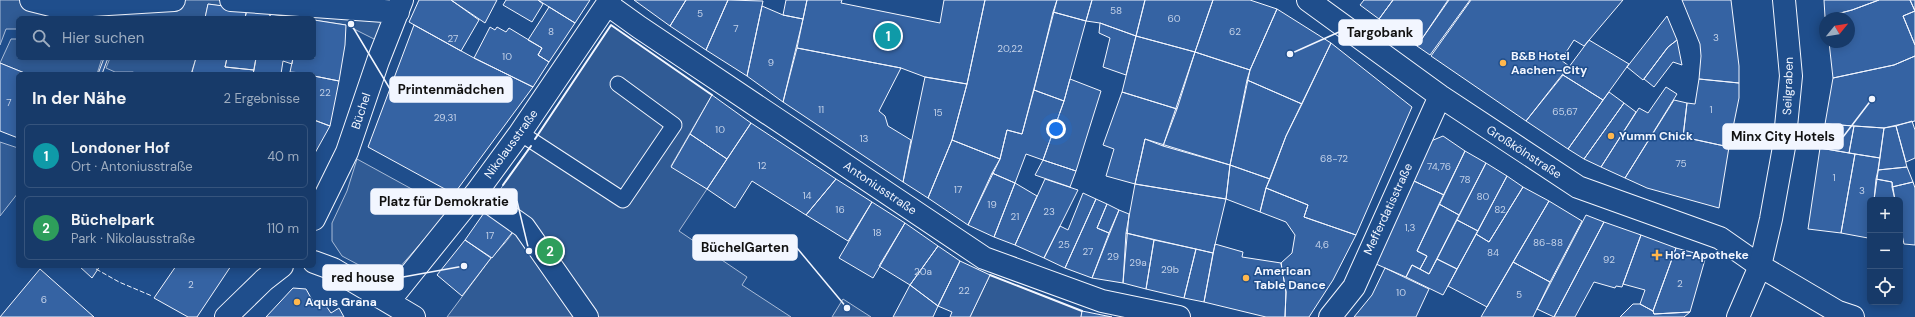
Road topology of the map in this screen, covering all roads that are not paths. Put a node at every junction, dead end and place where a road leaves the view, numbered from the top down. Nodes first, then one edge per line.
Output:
1 (31, 0) edge
2 (174, 0) edge
3 (231, 0) edge
4 (1308, 0) edge
5 (1784, 0) edge
6 (608, 2) edge
7 (400, 6) edge
8 (618, 84) dead end
9 (1440, 96) junction
10 (520, 133) junction
11 (476, 193) junction
12 (316, 215) edge
13 (316, 263) edge
14 (1760, 266) junction
15 (279, 268) edge
16 (389, 301) junction
17 (226, 317) edge
18 (414, 317) edge
19 (587, 317) edge
20 (1179, 317) edge
21 (1330, 317) edge
22 (1738, 317) edge
23 (1853, 317) edge

1 - 2 street
3 - 7 street
4 - 9 street, Großkölnstraße
5 - 14 street, Seilgraben
6 - 10 street, Nikolausstraße
6 - 20 street, Antoniusstraße
7 - 12 street, Büchel
8 - 10 lane
9 - 14 street, Großkölnstraße
9 - 21 street, Mefferdatisstraße
10 - 11 street, Nikolausstraße
11 - 16 street, Nikolausstraße
11 - 19 street
13 - 16 street
14 - 22 street, Seilgraben
14 - 23 street, Großkölnstraße
15 - 17 street
16 - 18 street

